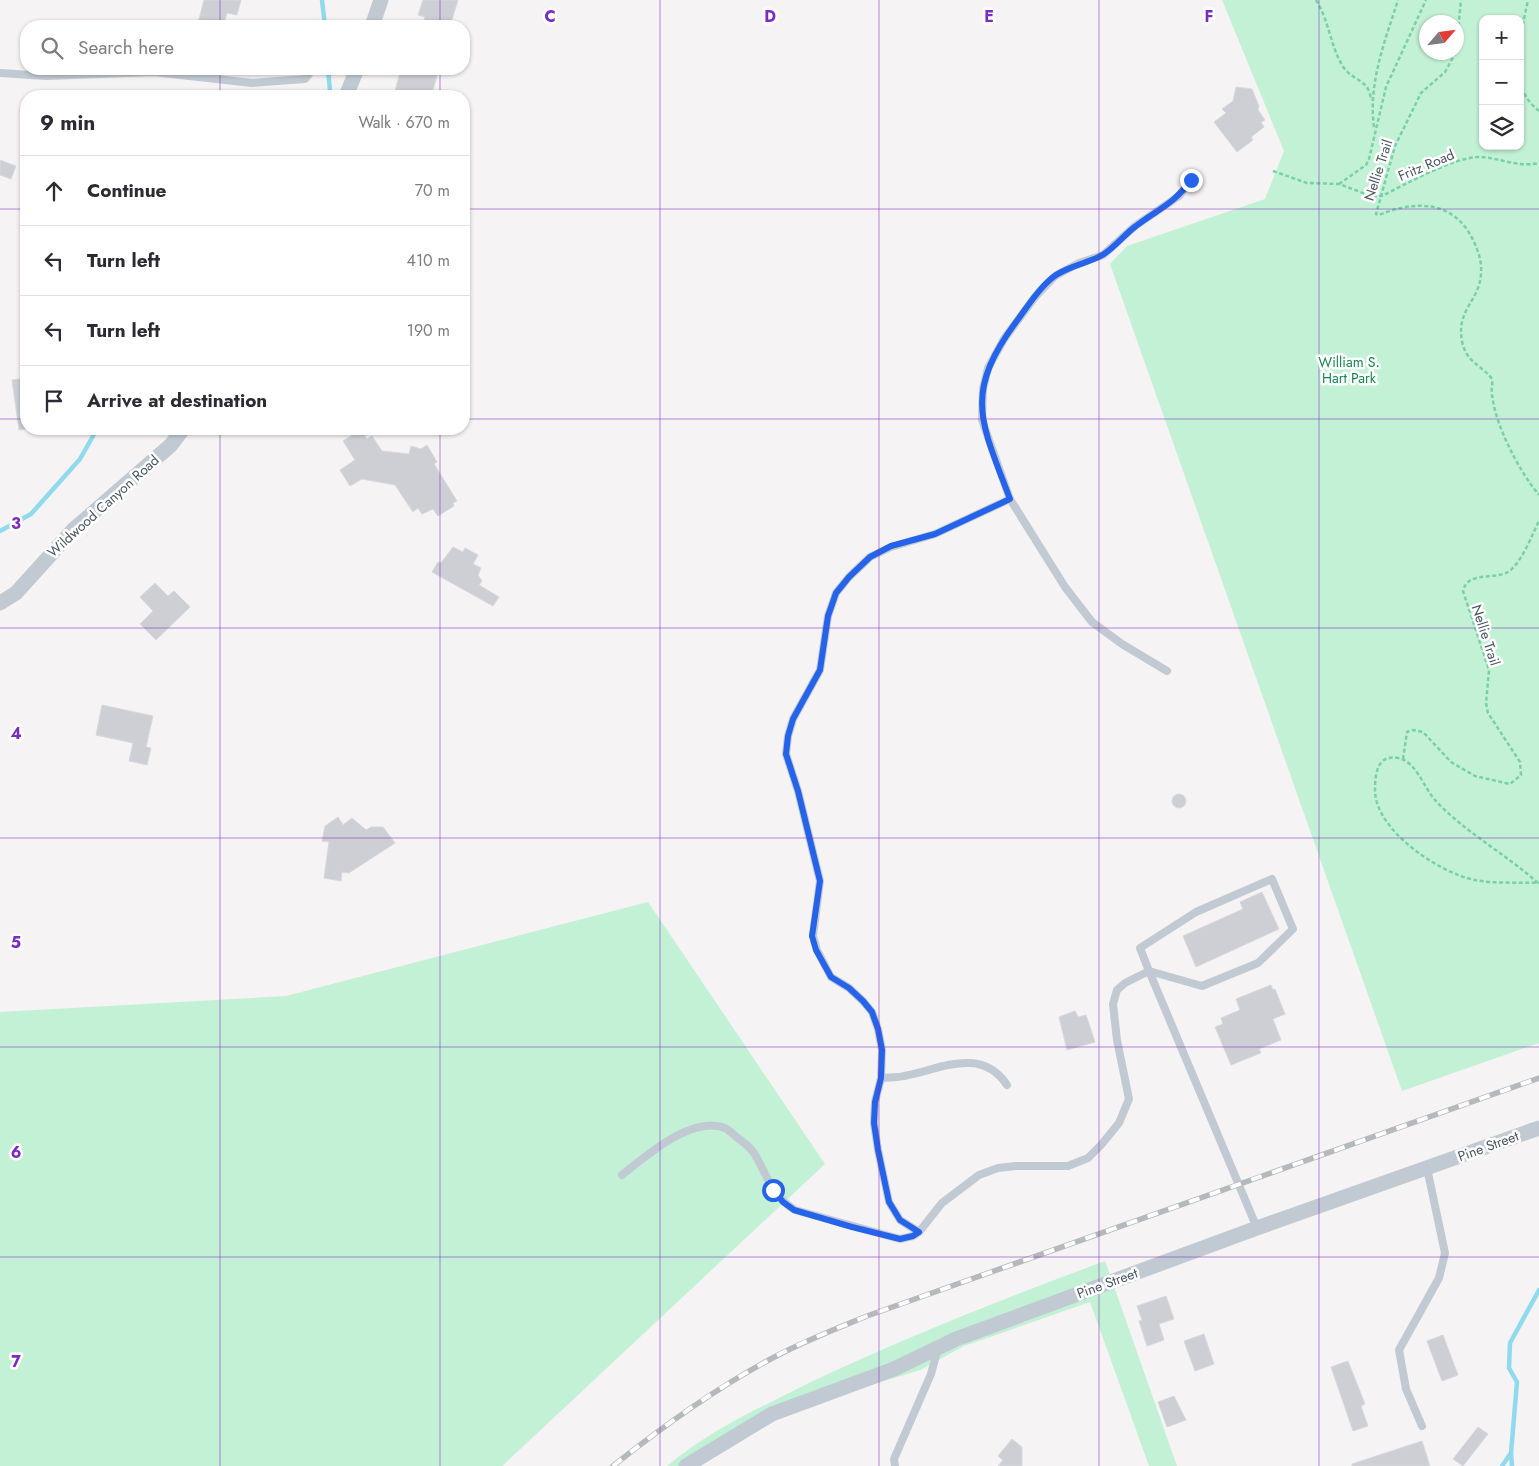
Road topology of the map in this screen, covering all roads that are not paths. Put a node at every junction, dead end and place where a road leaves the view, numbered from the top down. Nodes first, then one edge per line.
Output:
1 (381, 0) edge
2 (374, 20) edge
3 (0, 73) edge
4 (20, 74) edge
5 (31, 75) edge
6 (73, 75) edge
7 (181, 75) edge
8 (308, 75) edge
9 (355, 75) edge
10 (348, 90) edge
11 (1191, 180) dead end
12 (178, 435) edge
13 (1010, 499) junction
14 (0, 603) edge
15 (1167, 671) dead end
16 (1149, 971) junction
17 (881, 1078) junction
18 (1007, 1085) dead end
19 (1539, 1128) edge
20 (1427, 1168) junction
21 (622, 1175) dead end
22 (1257, 1228) junction
23 (919, 1232) junction
24 (938, 1348) junction
25 (1422, 1426) dead end
26 (686, 1466) edge
27 (894, 1466) edge

1 - 2 street
3 - 4 lane
5 - 6 lane
7 - 8 lane
9 - 10 street
11 - 13 lane
12 - 14 street, Wildwood Canyon Road
13 - 15 lane
13 - 17 lane
16 - 16 lane
16 - 22 lane
16 - 23 lane
17 - 18 lane
17 - 23 lane
19 - 20 street, Pine Street
20 - 22 street, Pine Street
20 - 25 lane
21 - 23 lane
22 - 24 street, Pine Street
24 - 26 street, Pine Street
24 - 27 lane

